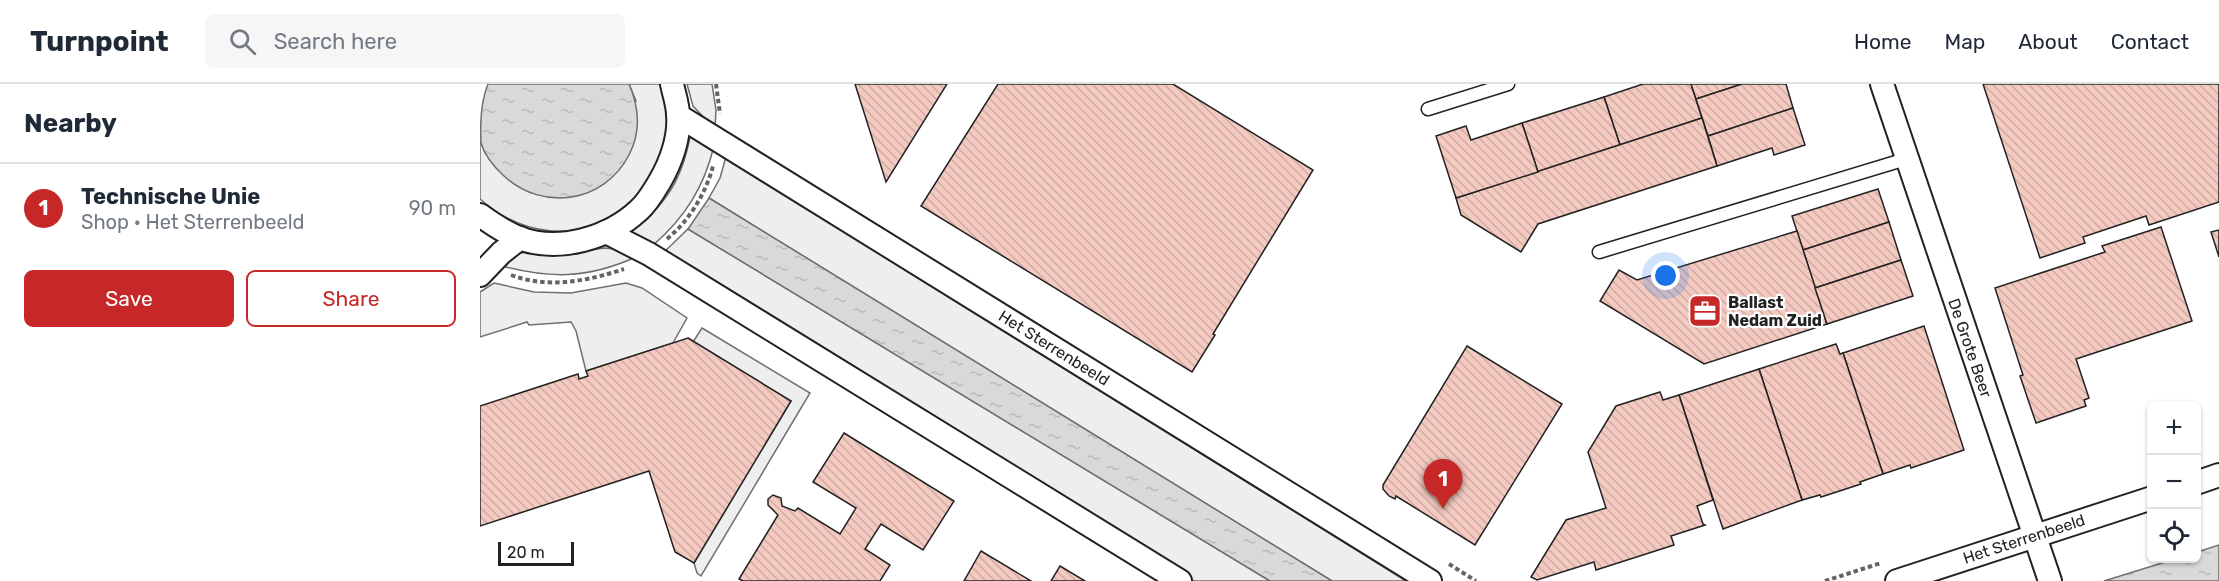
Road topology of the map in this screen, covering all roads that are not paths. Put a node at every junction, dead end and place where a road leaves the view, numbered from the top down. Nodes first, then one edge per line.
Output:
1 (672, 84) edge
2 (1508, 84) edge
3 (1882, 84) edge
4 (1428, 109) dead end
5 (679, 116) junction
6 (1906, 159) junction
7 (481, 217) edge
8 (606, 232) junction
9 (520, 238) junction
10 (1599, 252) dead end
11 (480, 274) edge
12 (2219, 476) edge
13 (2201, 481) edge
14 (2147, 499) edge
15 (2034, 536) junction
16 (1180, 581) edge
17 (1430, 581) edge
18 (1897, 581) edge
19 (2050, 581) edge

1 - 5 street
2 - 4 lane
3 - 6 street, De Grote Beer
5 - 8 street
5 - 17 street, Het Sterrenbeeld
6 - 10 lane
6 - 15 street, De Grote Beer
7 - 9 street
8 - 9 street
8 - 16 street
9 - 11 street
12 - 13 street
14 - 15 street, Het Sterrenbeeld
15 - 18 street, Het Sterrenbeeld
15 - 19 street, De Grote Beer

